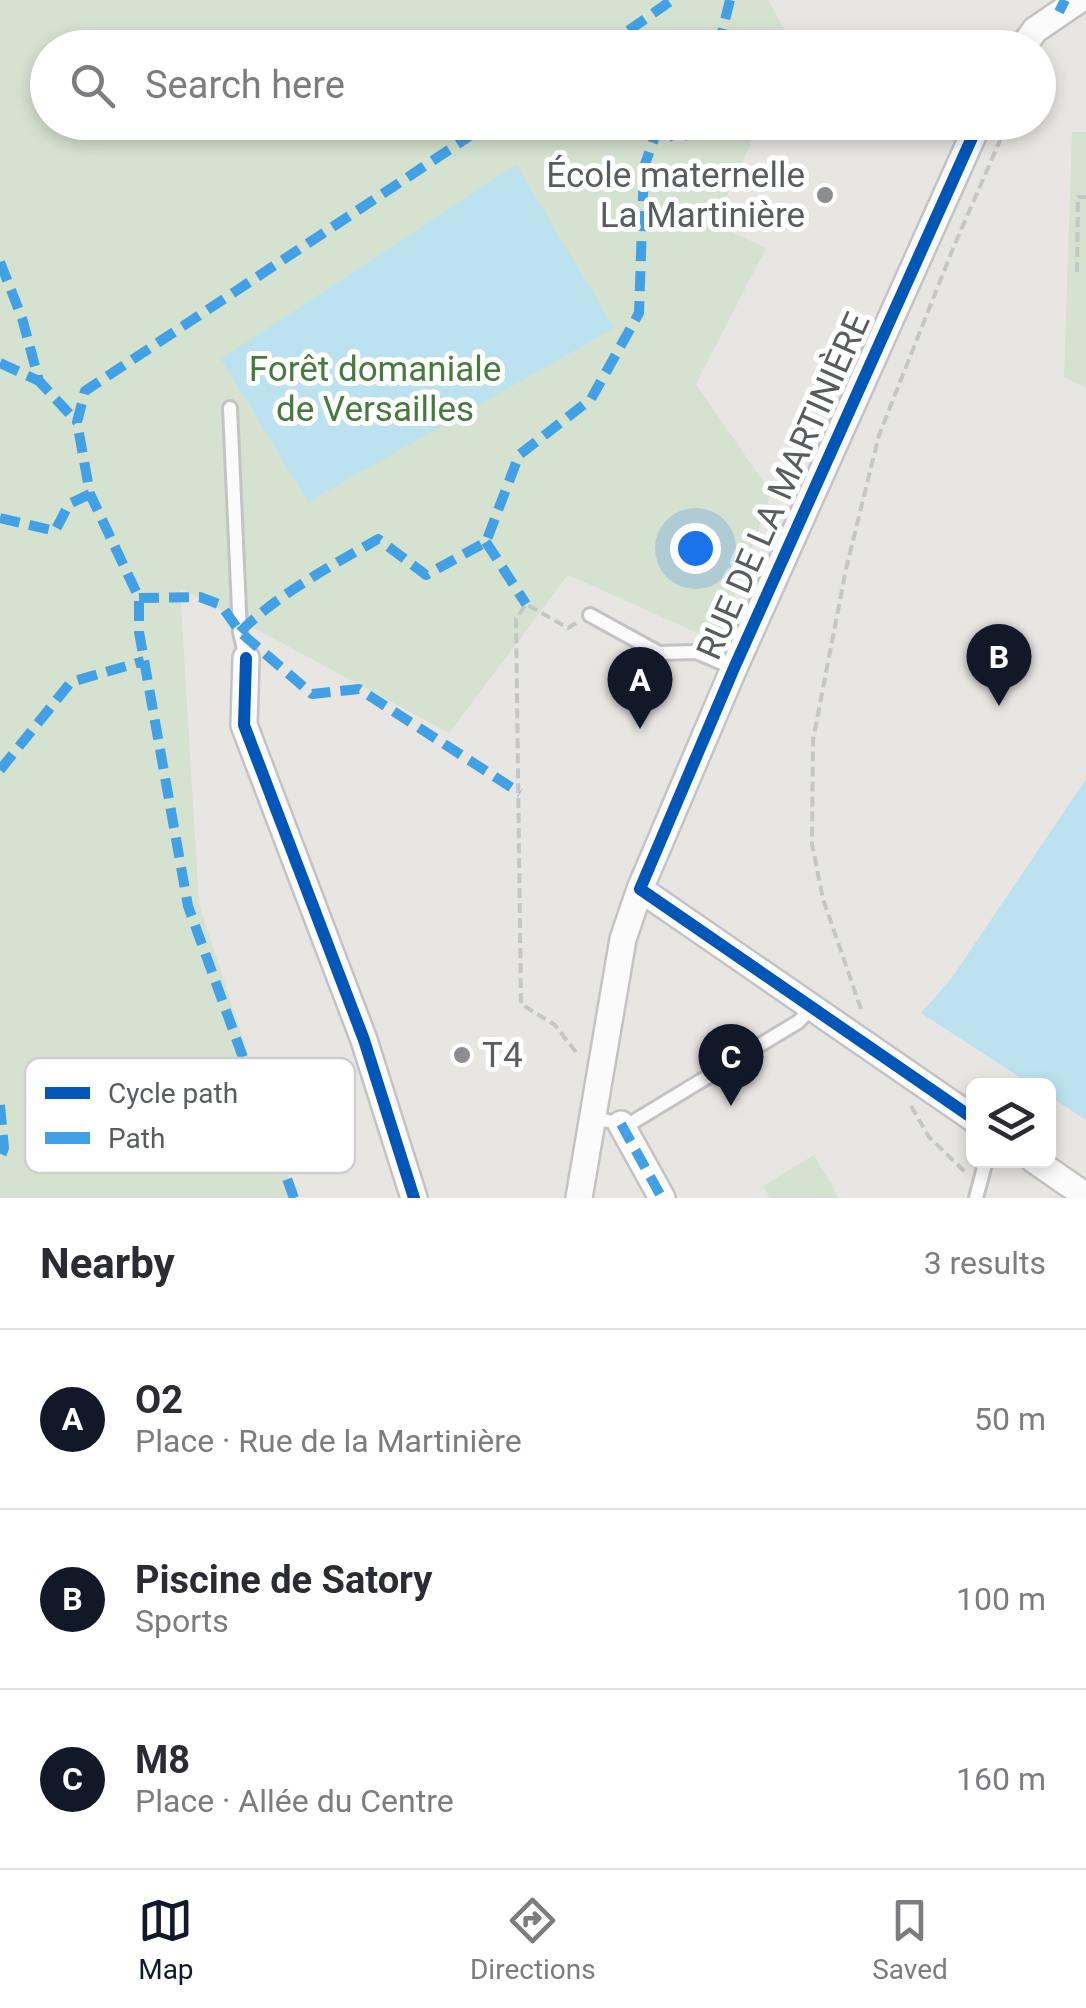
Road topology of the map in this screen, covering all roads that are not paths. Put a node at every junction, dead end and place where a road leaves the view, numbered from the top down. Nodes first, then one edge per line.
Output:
1 (1069, 6) edge
2 (1035, 30) edge
3 (971, 140) edge
4 (230, 408) dead end
5 (590, 615) road end
6 (246, 658) joint
7 (734, 668) junction
8 (640, 889) junction
9 (812, 1008) junction
10 (966, 1114) edge
11 (595, 1118) junction
12 (621, 1124) junction
13 (1046, 1168) edge
14 (1086, 1196) edge
15 (414, 1198) edge
16 (580, 1198) edge
17 (662, 1198) edge

1 - 2 street
3 - 7 street, RUE DE LA MARTINIÈRE
4 - 6 lane
5 - 7 lane
6 - 15 street
7 - 8 street, RUE DE LA MARTINIÈRE
8 - 9 street
8 - 11 street, RUE DE LA MARTINIÈRE
9 - 10 street
9 - 12 lane
11 - 12 lane
11 - 16 street, RUE DE LA MARTINIÈRE
12 - 17 street
13 - 14 street

